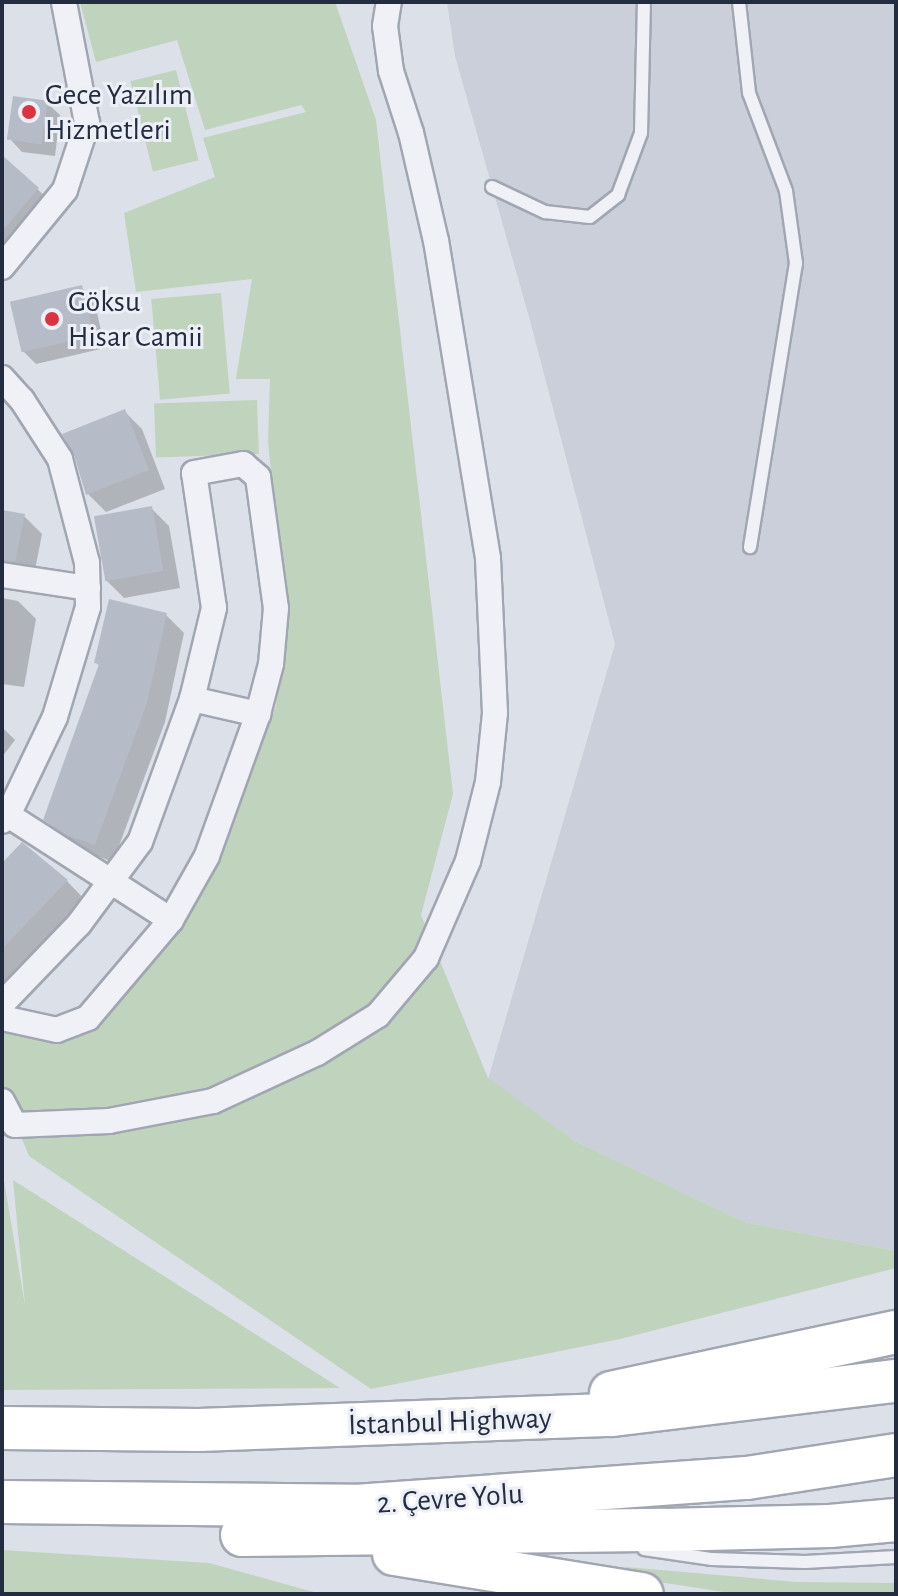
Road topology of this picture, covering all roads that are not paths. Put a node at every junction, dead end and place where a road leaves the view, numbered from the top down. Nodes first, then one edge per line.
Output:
1 (64, 2) edge
2 (389, 2) edge
3 (644, 2) edge
4 (739, 2) edge
5 (492, 187) dead end
6 (2, 267) edge
7 (2, 378) edge
8 (750, 547) dead end
9 (2, 575) edge
10 (88, 588) junction
11 (192, 699) junction
12 (258, 714) junction
13 (12, 788) edge
14 (5, 818) edge
15 (111, 882) junction
16 (171, 920) junction
17 (2, 1004) edge
18 (2, 1018) edge
19 (2, 1101) edge
20 (896, 1311) edge
21 (896, 1332) edge
22 (791, 1352) junction
23 (896, 1381) edge
24 (481, 1422) junction
25 (2, 1428) edge
26 (896, 1455) edge
27 (2, 1502) edge
28 (77, 1505) junction
29 (896, 1520) edge
30 (539, 1532) junction
31 (242, 1535) junction
32 (617, 1544) dead end
33 (633, 1547) dead end
34 (896, 1557) edge
35 (642, 1594) edge

1 - 6 street
2 - 19 street
3 - 5 lane
4 - 8 lane
7 - 10 street
9 - 10 street
10 - 13 street
11 - 12 street
11 - 12 street
11 - 15 street
12 - 16 street
13 - 14 street
14 - 15 street
15 - 16 street
15 - 17 street
16 - 18 street
20 - 22 highway
21 - 22 highway
22 - 24 highway
23 - 24 highway, İstanbul Highway
24 - 25 highway, İstanbul Highway
26 - 28 highway, 2. Çevre Yolu
27 - 28 highway, 2. Çevre Yolu
28 - 31 highway
29 - 30 highway
30 - 31 highway
30 - 32 lane
31 - 35 highway
33 - 34 lane

